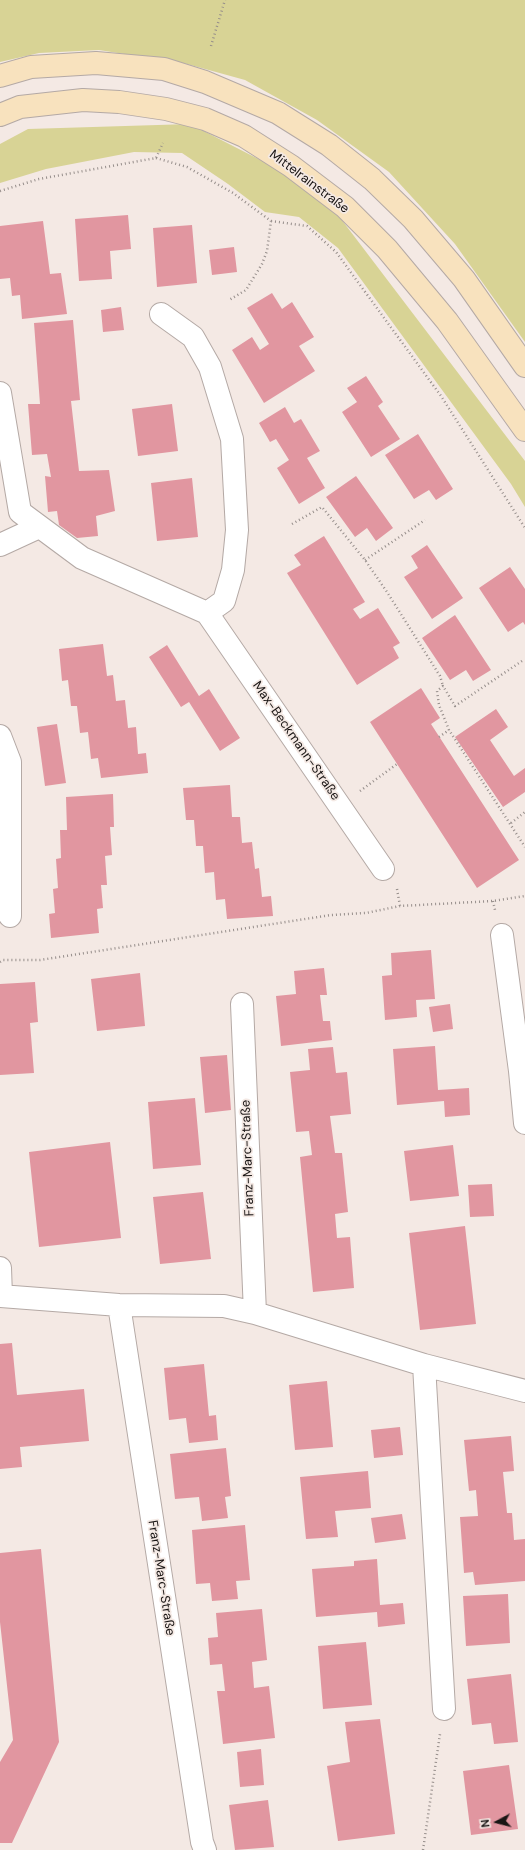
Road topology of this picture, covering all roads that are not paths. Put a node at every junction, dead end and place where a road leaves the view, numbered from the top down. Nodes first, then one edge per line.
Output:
1 (0, 76) edge
2 (0, 116) edge
3 (161, 314) dead end
4 (525, 366) edge
5 (0, 393) edge
6 (525, 430) edge
7 (39, 527) junction
8 (0, 545) edge
9 (207, 613) junction
10 (0, 736) edge
11 (383, 870) dead end
12 (10, 916) dead end
13 (502, 935) dead end
14 (242, 1004) dead end
15 (525, 1123) edge
16 (0, 1268) edge
17 (0, 1296) edge
18 (120, 1305) junction
19 (255, 1313) junction
20 (424, 1364) junction
21 (525, 1391) edge
22 (444, 1709) road end
23 (205, 1850) edge

1 - 4 street
2 - 6 street, Mittelrainstraße
3 - 9 street
5 - 7 street
7 - 8 street
7 - 9 street
9 - 11 street, Max-Beckmann-Straße
10 - 12 street
13 - 15 street
14 - 19 street, Franz-Marc-Straße
16 - 17 street
17 - 18 street
18 - 19 street
18 - 23 street, Franz-Marc-Straße
19 - 20 street
20 - 21 street
20 - 22 street

